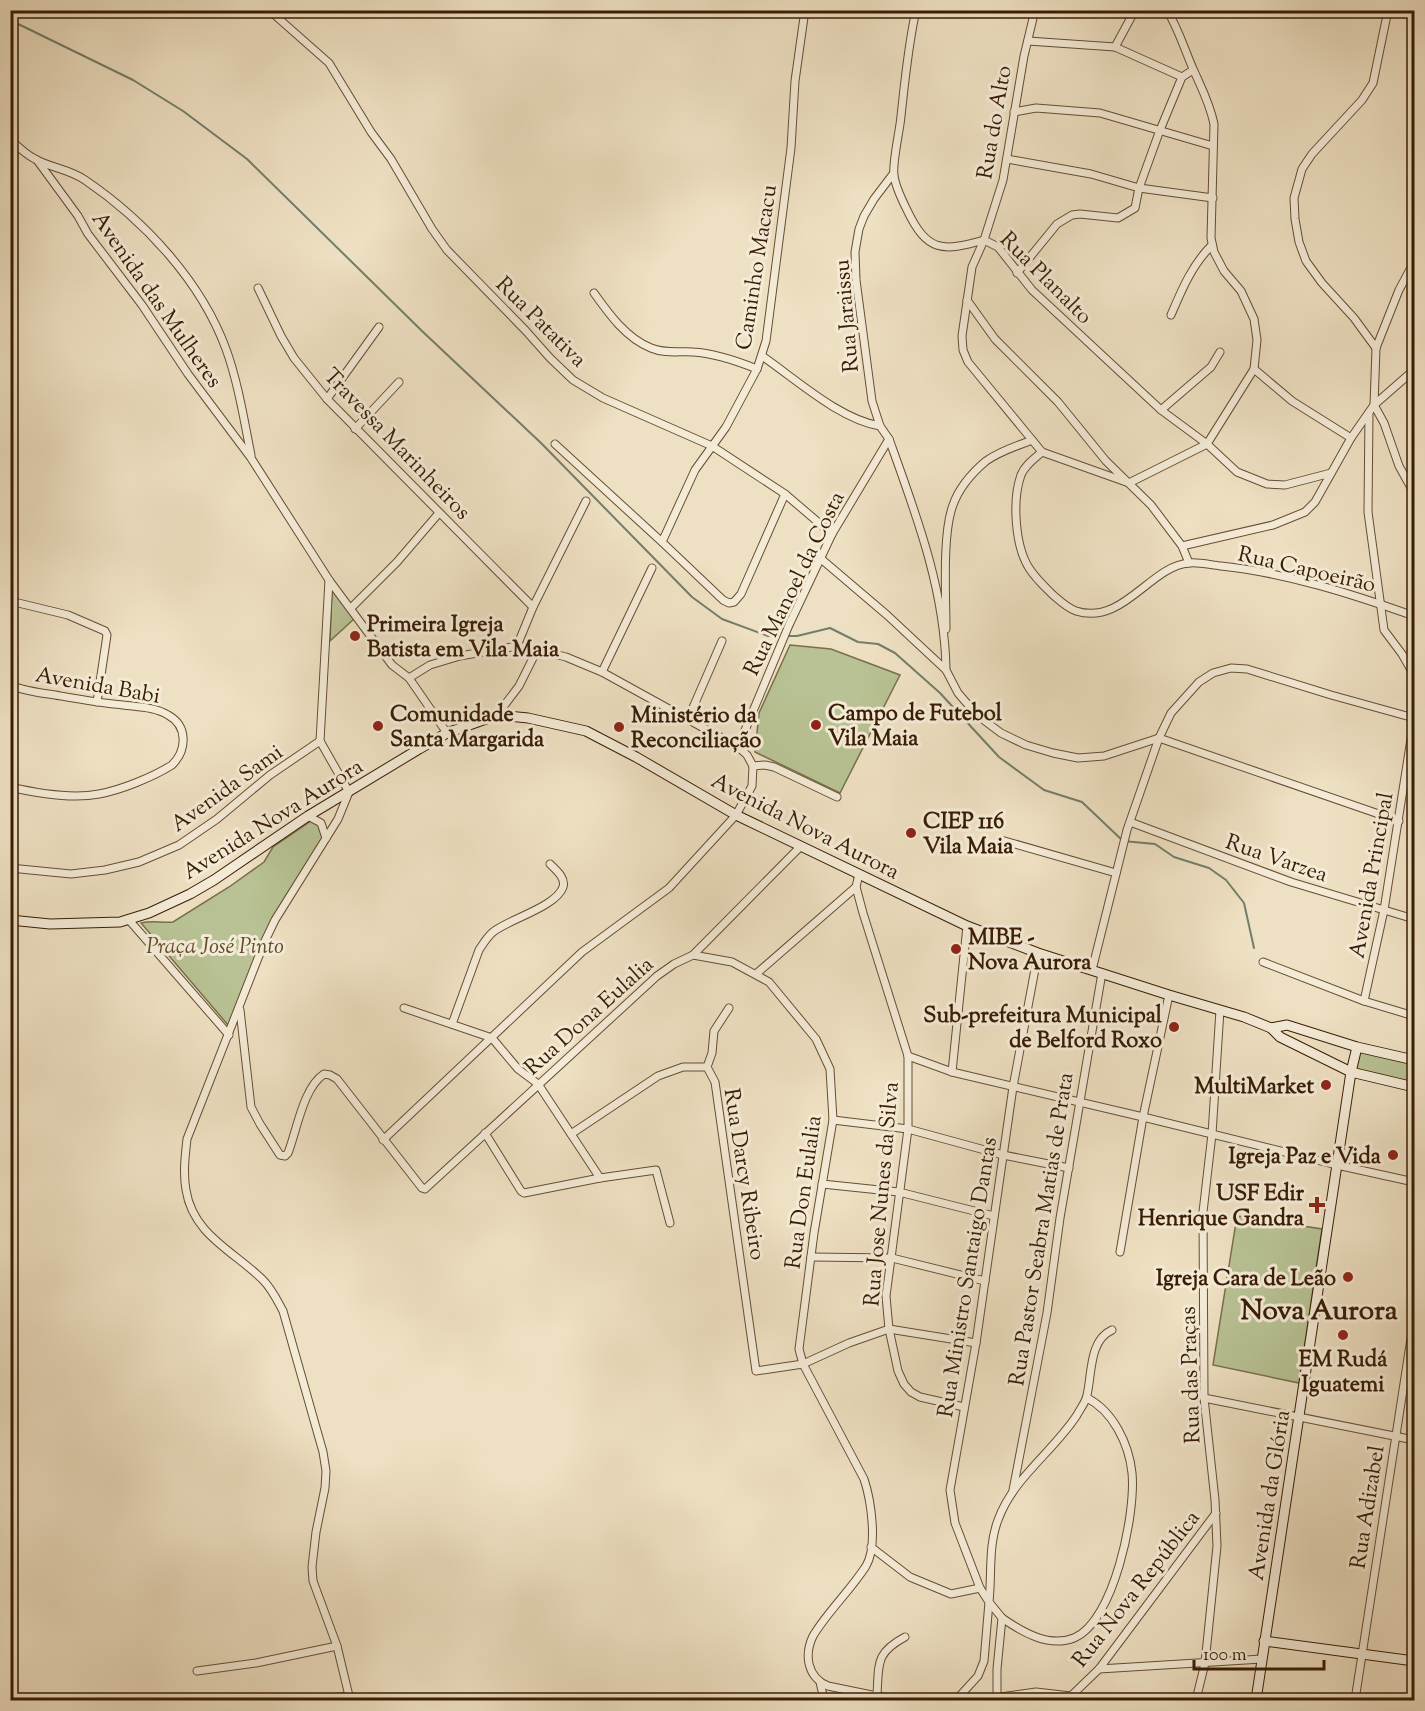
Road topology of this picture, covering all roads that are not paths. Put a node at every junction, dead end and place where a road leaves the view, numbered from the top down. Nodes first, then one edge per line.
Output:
1 (269, 10) edge
2 (805, 10) edge
3 (916, 10) edge
4 (1035, 10) edge
5 (1135, 10) edge
6 (1167, 10) edge
7 (1388, 10) edge
8 (1028, 41) junction
9 (1115, 47) junction
10 (1193, 70) junction
11 (1182, 77) junction
12 (1014, 112) junction
13 (1160, 130) junction
14 (10, 139) edge
15 (1213, 146) junction
16 (1007, 159) junction
17 (37, 160) junction
18 (893, 174) junction
19 (1139, 188) junction
20 (1213, 198) junction
21 (984, 240) junction
22 (1212, 245) junction
23 (1414, 262) edge
24 (1017, 273) junction
25 (258, 288) dead end
26 (594, 293) dead end
27 (967, 300) junction
28 (1171, 315) dead end
29 (379, 327) dead end
30 (1376, 348) junction
31 (1220, 352) dead end
32 (762, 356) junction
33 (757, 369) junction
34 (1254, 369) junction
35 (1414, 370) edge
36 (399, 382) dead end
37 (327, 399) junction
38 (1374, 405) junction
39 (1161, 410) junction
40 (1369, 413) junction
41 (880, 426) junction
42 (355, 429) junction
43 (1351, 438) junction
44 (890, 439) junction
45 (1032, 440) junction
46 (555, 444) dead end
47 (1207, 444) junction
48 (712, 446) junction
49 (1042, 452) junction
50 (251, 458) junction
51 (1330, 473) junction
52 (1129, 483) junction
53 (1414, 493) edge
54 (785, 494) junction
55 (586, 501) dead end
56 (438, 513) junction
57 (832, 534) junction
58 (662, 542) junction
59 (1182, 546) junction
60 (820, 558) junction
61 (1189, 563) junction
62 (652, 568) dead end
63 (329, 580) junction
64 (10, 601) edge
65 (1382, 605) junction
66 (533, 607) junction
67 (351, 608) junction
68 (1414, 616) edge
69 (946, 640) junction
70 (722, 641) dead end
71 (517, 646) junction
72 (537, 650) junction
73 (946, 670) junction
74 (602, 672) junction
75 (1414, 675) edge
76 (409, 678) junction
77 (10, 685) edge
78 (97, 702) junction
79 (497, 715) junction
80 (688, 719) junction
81 (1414, 719) edge
82 (447, 733) junction
83 (1159, 738) junction
84 (320, 741) junction
85 (738, 747) junction
86 (753, 766) junction
87 (10, 787) edge
88 (349, 792) junction
89 (837, 797) dead end
90 (736, 815) junction
91 (308, 816) junction
92 (1399, 821) junction
93 (1130, 822) junction
94 (326, 838) junction
95 (1001, 840) dead end
96 (801, 846) junction
97 (550, 864) dead end
98 (10, 868) edge
99 (1116, 873) junction
100 (859, 874) junction
101 (856, 886) junction
102 (1384, 910) junction
103 (1414, 919) edge
104 (10, 920) edge
105 (129, 920) junction
106 (967, 926) junction
107 (1038, 953) junction
108 (693, 955) junction
109 (1263, 962) dead end
110 (1092, 970) junction
111 (756, 974) junction
112 (1102, 974) junction
113 (1168, 995) junction
114 (1365, 1001) junction
115 (240, 1007) junction
116 (404, 1008) dead end
117 (729, 1008) dead end
118 (1220, 1010) junction
119 (1414, 1016) edge
120 (452, 1024) junction
121 (1271, 1028) junction
122 (229, 1035) junction
123 (492, 1038) junction
124 (1357, 1047) junction
125 (908, 1056) junction
126 (1414, 1060) edge
127 (707, 1067) junction
128 (952, 1072) junction
129 (1351, 1072) junction
130 (538, 1084) junction
131 (1013, 1087) junction
132 (1414, 1087) edge
133 (1079, 1102) junction
134 (1143, 1117) junction
135 (833, 1120) junction
136 (908, 1129) junction
137 (484, 1133) junction
138 (571, 1134) junction
139 (1212, 1134) junction
140 (383, 1140) junction
141 (1003, 1155) junction
142 (1337, 1165) junction
143 (1069, 1168) junction
144 (600, 1178) junction
145 (1414, 1182) edge
146 (822, 1184) junction
147 (898, 1192) junction
148 (994, 1216) junction
149 (670, 1223) dead end
150 (1120, 1252) dead end
151 (811, 1257) junction
152 (892, 1258) junction
153 (985, 1281) junction
154 (1414, 1319) edge
155 (889, 1329) junction
156 (1112, 1330) dead end
157 (976, 1343) junction
158 (803, 1364) junction
159 (1087, 1398) junction
160 (1204, 1398) junction
161 (964, 1407) junction
162 (1300, 1416) junction
163 (1395, 1437) junction
164 (1414, 1440) edge
165 (1013, 1490) junction
166 (1215, 1513) junction
167 (871, 1547) junction
168 (980, 1588) junction
169 (989, 1602) junction
170 (1002, 1618) junction
171 (905, 1637) dead end
172 (1264, 1641) junction
173 (337, 1646) junction
174 (1362, 1655) junction
175 (1262, 1659) junction
176 (1414, 1661) edge
177 (1205, 1664) junction
178 (1099, 1669) junction
179 (197, 1671) dead end
180 (820, 1682) junction
181 (877, 1695) junction
182 (350, 1698) edge
183 (1070, 1698) edge
184 (997, 1699) edge
185 (315, 1701) edge
186 (824, 1701) edge
187 (897, 1701) edge
188 (956, 1701) edge
189 (979, 1701) edge
190 (1196, 1701) edge
191 (1256, 1701) edge
192 (1355, 1701) edge

1 - 48 street, Rua Patativa
2 - 32 street, Caminho Macacu
3 - 18 street
4 - 8 street, Rua do Alto
5 - 9 street
6 - 10 street
7 - 30 street
8 - 9 street
8 - 12 street, Rua do Alto
9 - 11 street
10 - 11 street
10 - 15 street
11 - 13 street
12 - 13 street
12 - 16 street, Rua do Alto
13 - 15 street
13 - 19 street
14 - 17 street, Avenida das Mulheres
15 - 20 street
16 - 19 street
16 - 21 street, Rua do Alto
17 - 50 street, Avenida das Mulheres
17 - 50 street, Avenida das Mulheres
18 - 21 street, Rua Planalto
18 - 41 street, Rua Jaraissu
19 - 20 street
19 - 24 street
20 - 22 street
21 - 24 street, Rua Planalto
21 - 27 street, Rua do Alto
22 - 28 street
22 - 34 street
23 - 30 street
24 - 39 street, Rua Planalto
25 - 37 street, Travessa Marinheiros
26 - 33 street
27 - 45 street, Rua do Alto
27 - 52 street
29 - 37 street
30 - 38 street
31 - 39 street
32 - 33 street, Caminho Macacu
32 - 41 street, Rua Jaraissu
33 - 48 street, Caminho Macacu
34 - 43 street
34 - 47 street
35 - 38 street
36 - 42 street
37 - 42 street, Travessa Marinheiros
38 - 40 street
38 - 53 street
39 - 47 street, Rua Planalto
40 - 43 street
40 - 65 street
41 - 44 street, Rua Jaraissu
42 - 56 street, Travessa Marinheiros
43 - 51 street
44 - 57 street, Rua Manoel da Costa
44 - 69 street, Rua Jaraissu
45 - 49 street, Rua do Alto
45 - 69 street
46 - 58 street
47 - 51 street, Rua Planalto
47 - 52 street
48 - 54 street, Rua Patativa
48 - 58 street, Caminho Macacu
49 - 52 street
49 - 61 street
50 - 63 street, Avenida das Mulheres
51 - 59 street
52 - 59 street
54 - 57 street, Rua Patativa
54 - 58 street
55 - 66 street
56 - 66 street, Travessa Marinheiros
56 - 67 street
57 - 60 street, Rua Manoel da Costa
59 - 61 street
60 - 73 street
60 - 85 street, Rua Manoel da Costa
61 - 65 street, Rua Capoeirão
62 - 74 street
63 - 67 street, Avenida das Mulheres
63 - 84 street
64 - 78 street
65 - 68 street, Rua Capoeirão
65 - 75 street
66 - 71 street
67 - 76 street, Avenida das Mulheres
69 - 73 street
70 - 80 street
71 - 72 street
71 - 76 street
72 - 74 street
72 - 79 street
73 - 83 street
74 - 80 street
76 - 82 street, Avenida das Mulheres
77 - 78 street, Avenida Babi
78 - 87 street, Avenida Babi
79 - 82 street, Avenida Nova Aurora
79 - 90 street, Avenida Nova Aurora
80 - 85 street
81 - 83 street
81 - 92 street, Avenida Principal
82 - 88 street, Avenida Nova Aurora
83 - 92 street
83 - 93 street
84 - 88 street
84 - 98 street, Avenida Sami
85 - 86 street
86 - 89 street
86 - 90 street
88 - 91 street, Avenida Nova Aurora
88 - 94 street
90 - 96 street, Avenida Nova Aurora
90 - 123 street
91 - 94 street
91 - 105 street, Avenida Nova Aurora
92 - 102 street, Avenida Principal
93 - 99 street
93 - 102 street, Rua Varzea
94 - 115 street
95 - 99 street
96 - 100 street, Avenida Nova Aurora
96 - 108 street, Rua Dona Eulalia
97 - 120 street
99 - 110 street
100 - 101 street
100 - 106 street, Avenida Nova Aurora
101 - 111 street
101 - 125 street, Rua Jose Nunes da Silva
102 - 103 street, Rua Varzea
102 - 114 street, Avenida Principal
104 - 105 street, Avenida Nova Aurora
105 - 122 street
106 - 107 street, Avenida Nova Aurora
106 - 128 street
107 - 110 street, Avenida Nova Aurora
107 - 131 street, Rua Ministro Santaigo Dantas
108 - 111 street, Rua Don Eulalia
108 - 130 street, Rua Dona Eulalia
109 - 114 street
110 - 112 street, Avenida Nova Aurora
111 - 135 street, Rua Don Eulalia
112 - 113 street, Avenida Nova Aurora
112 - 133 street, Rua Pastor Seabra Matias de Prata
113 - 118 street, Avenida Nova Aurora
113 - 134 street
114 - 119 street
115 - 122 street
115 - 140 street
116 - 120 street
117 - 127 street
118 - 121 street, Avenida Nova Aurora
118 - 139 street, Rua das Praças
120 - 123 street
121 - 124 street, Avenida Nova Aurora
121 - 129 street, Avenida Nova Aurora
122 - 173 street
123 - 130 street
123 - 140 street
124 - 126 street, Avenida Nova Aurora
124 - 129 street, Avenida da Glória
125 - 128 street
125 - 136 street, Rua Jose Nunes da Silva
127 - 138 street, Rua Darcy Ribeiro
127 - 158 street, Rua Darcy Ribeiro
128 - 131 street
129 - 132 street, Avenida Nova Aurora
129 - 142 street, Avenida da Glória
130 - 137 street, Rua Dona Eulalia
130 - 138 street
131 - 133 street
131 - 141 street, Rua Ministro Santaigo Dantas
133 - 134 street
133 - 143 street, Rua Pastor Seabra Matias de Prata
134 - 139 street
134 - 150 street
135 - 136 street
135 - 146 street, Rua Don Eulalia
136 - 141 street
136 - 147 street, Rua Jose Nunes da Silva
137 - 140 street, Rua Dona Eulalia
137 - 144 street
138 - 144 street
139 - 142 street
139 - 160 street, Rua das Praças
141 - 143 street
141 - 148 street, Rua Ministro Santaigo Dantas
142 - 145 street
142 - 162 street, Avenida da Glória
143 - 165 street, Rua Pastor Seabra Matias de Prata
144 - 149 street
146 - 147 street
146 - 151 street, Rua Don Eulalia
147 - 148 street
147 - 152 street, Rua Jose Nunes da Silva
148 - 153 street, Rua Ministro Santaigo Dantas
151 - 152 street
151 - 158 street, Rua Don Eulalia
152 - 153 street
152 - 155 street, Rua Jose Nunes da Silva
153 - 157 street, Rua Ministro Santaigo Dantas
154 - 163 street, Rua Adizabel
155 - 157 street
155 - 158 street
155 - 161 street, Rua Jose Nunes da Silva
156 - 159 street
157 - 161 street, Rua Ministro Santaigo Dantas
158 - 167 street
159 - 165 street, Rua Pastor Seabra Matias de Prata
159 - 170 street
160 - 162 street
160 - 166 street, Rua das Praças
161 - 168 street, Rua Ministro Santaigo Dantas
162 - 163 street
162 - 172 street, Avenida da Glória
163 - 164 street
163 - 174 street, Rua Adizabel
165 - 169 street, Rua Pastor Seabra Matias de Prata
166 - 177 street, Rua das Praças
166 - 178 street, Rua Nova República
167 - 168 street
167 - 180 street
168 - 169 street, Rua Ministro Santaigo Dantas
169 - 170 street, Rua Ministro Santaigo Dantas
169 - 188 street
170 - 184 street
171 - 181 street
172 - 174 street
172 - 175 street, Avenida da Glória
173 - 179 street
173 - 182 street
174 - 176 street
174 - 192 street, Rua Adizabel
175 - 177 street
175 - 191 street, Avenida da Glória
177 - 178 street
177 - 190 street, Rua das Praças
178 - 183 street, Rua Nova República
180 - 181 street
180 - 186 street
181 - 187 street
182 - 185 street
183 - 184 street, Rua Nova República
184 - 189 street, Rua Nova República

